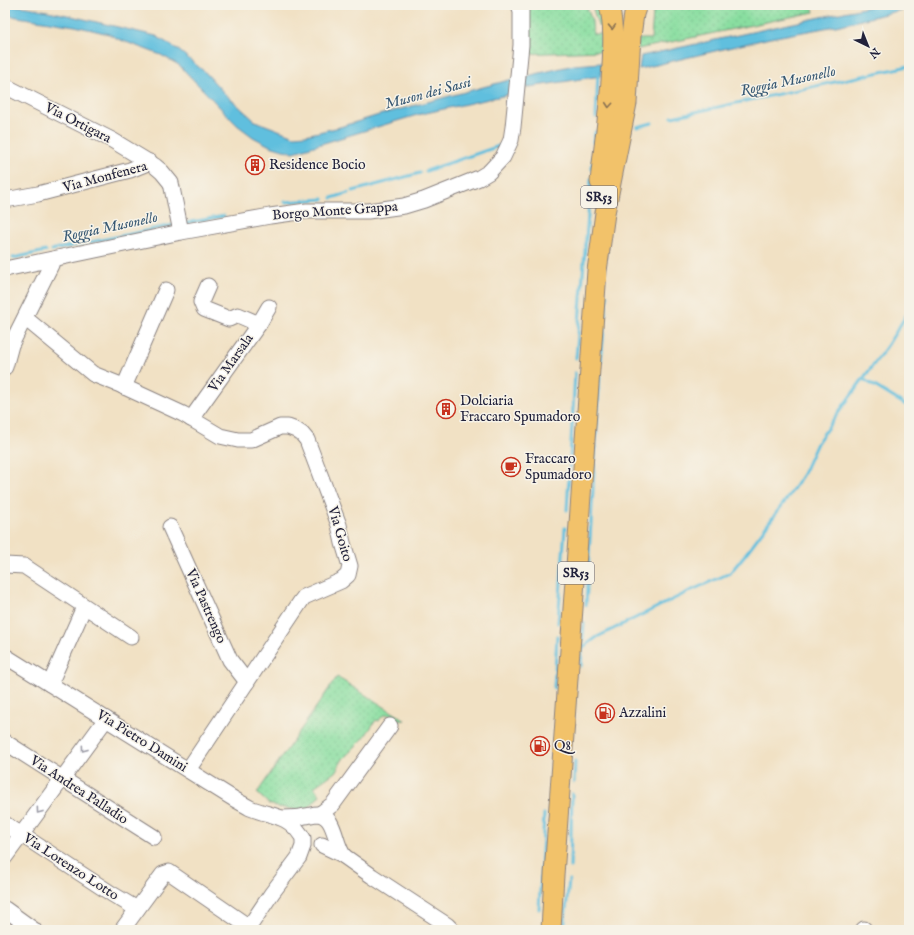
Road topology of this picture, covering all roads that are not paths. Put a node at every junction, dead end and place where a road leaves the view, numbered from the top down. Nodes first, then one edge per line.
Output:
1 (519, 5) edge
2 (609, 5) edge
3 (637, 5) edge
4 (622, 49) junction
5 (5, 86) edge
6 (150, 162) junction
7 (5, 200) edge
8 (181, 232) junction
9 (51, 260) junction
10 (5, 269) edge
11 (208, 286) dead end
12 (166, 290) dead end
13 (269, 307) dead end
14 (25, 318) junction
15 (259, 324) junction
16 (5, 367) edge
17 (124, 387) junction
18 (191, 419) junction
19 (170, 527) dead end
20 (5, 565) edge
21 (84, 607) junction
22 (131, 637) dead end
23 (5, 656) edge
24 (247, 682) junction
25 (50, 684) junction
26 (106, 719) junction
27 (390, 726) dead end
28 (5, 742) edge
29 (188, 770) junction
30 (62, 779) junction
31 (283, 818) junction
32 (323, 820) junction
33 (5, 824) edge
34 (21, 835) junction
35 (154, 837) dead end
36 (302, 837) junction
37 (320, 846) junction
38 (344, 856) junction
39 (5, 857) edge
40 (298, 859) junction
41 (137, 909) junction
42 (5, 910) edge
43 (248, 928) edge
44 (34, 930) edge
45 (122, 930) edge
46 (452, 930) edge
47 (551, 930) edge

1 - 8 street, Borgo Monte Grappa
2 -> 4 main road, SR53
3 - 4 main road, SR53
4 - 47 main road, SR53
5 - 6 street, Via Ortigara
6 - 7 street, Via Monfenera
6 - 8 street, Via Monfenera
8 - 9 street, Borgo Monte Grappa
9 - 10 street, Borgo Monte Grappa
9 - 14 street
11 - 15 street
12 - 17 street
13 - 15 street, Via Marsala
14 - 16 street
14 - 17 street
15 - 18 street, Via Marsala
17 - 18 street
18 - 24 street, Via Goito
19 - 24 street, Via Pastrengo
20 - 21 street
21 - 22 street
21 - 25 street
23 - 25 street, Via Pietro Damini
24 - 29 street, Via Goito
25 - 26 street, Via Pietro Damini
26 - 29 street, Via Pietro Damini
26 -> 30 street
27 - 32 street
28 - 30 street, Via Andrea Palladio
29 - 31 street, Via Pietro Damini
30 -> 34 street
30 - 35 street, Via Andrea Palladio
31 - 32 street
31 - 36 street
32 - 36 street
32 - 37 street
32 - 38 street
33 - 34 street, Via Lorenzo Lotto
34 - 39 street
34 - 41 street, Via Lorenzo Lotto
36 - 37 street
36 - 40 street
37 - 38 street
37 - 40 street
38 - 46 street
40 - 43 street
41 - 43 street
41 - 45 street
42 - 44 street

